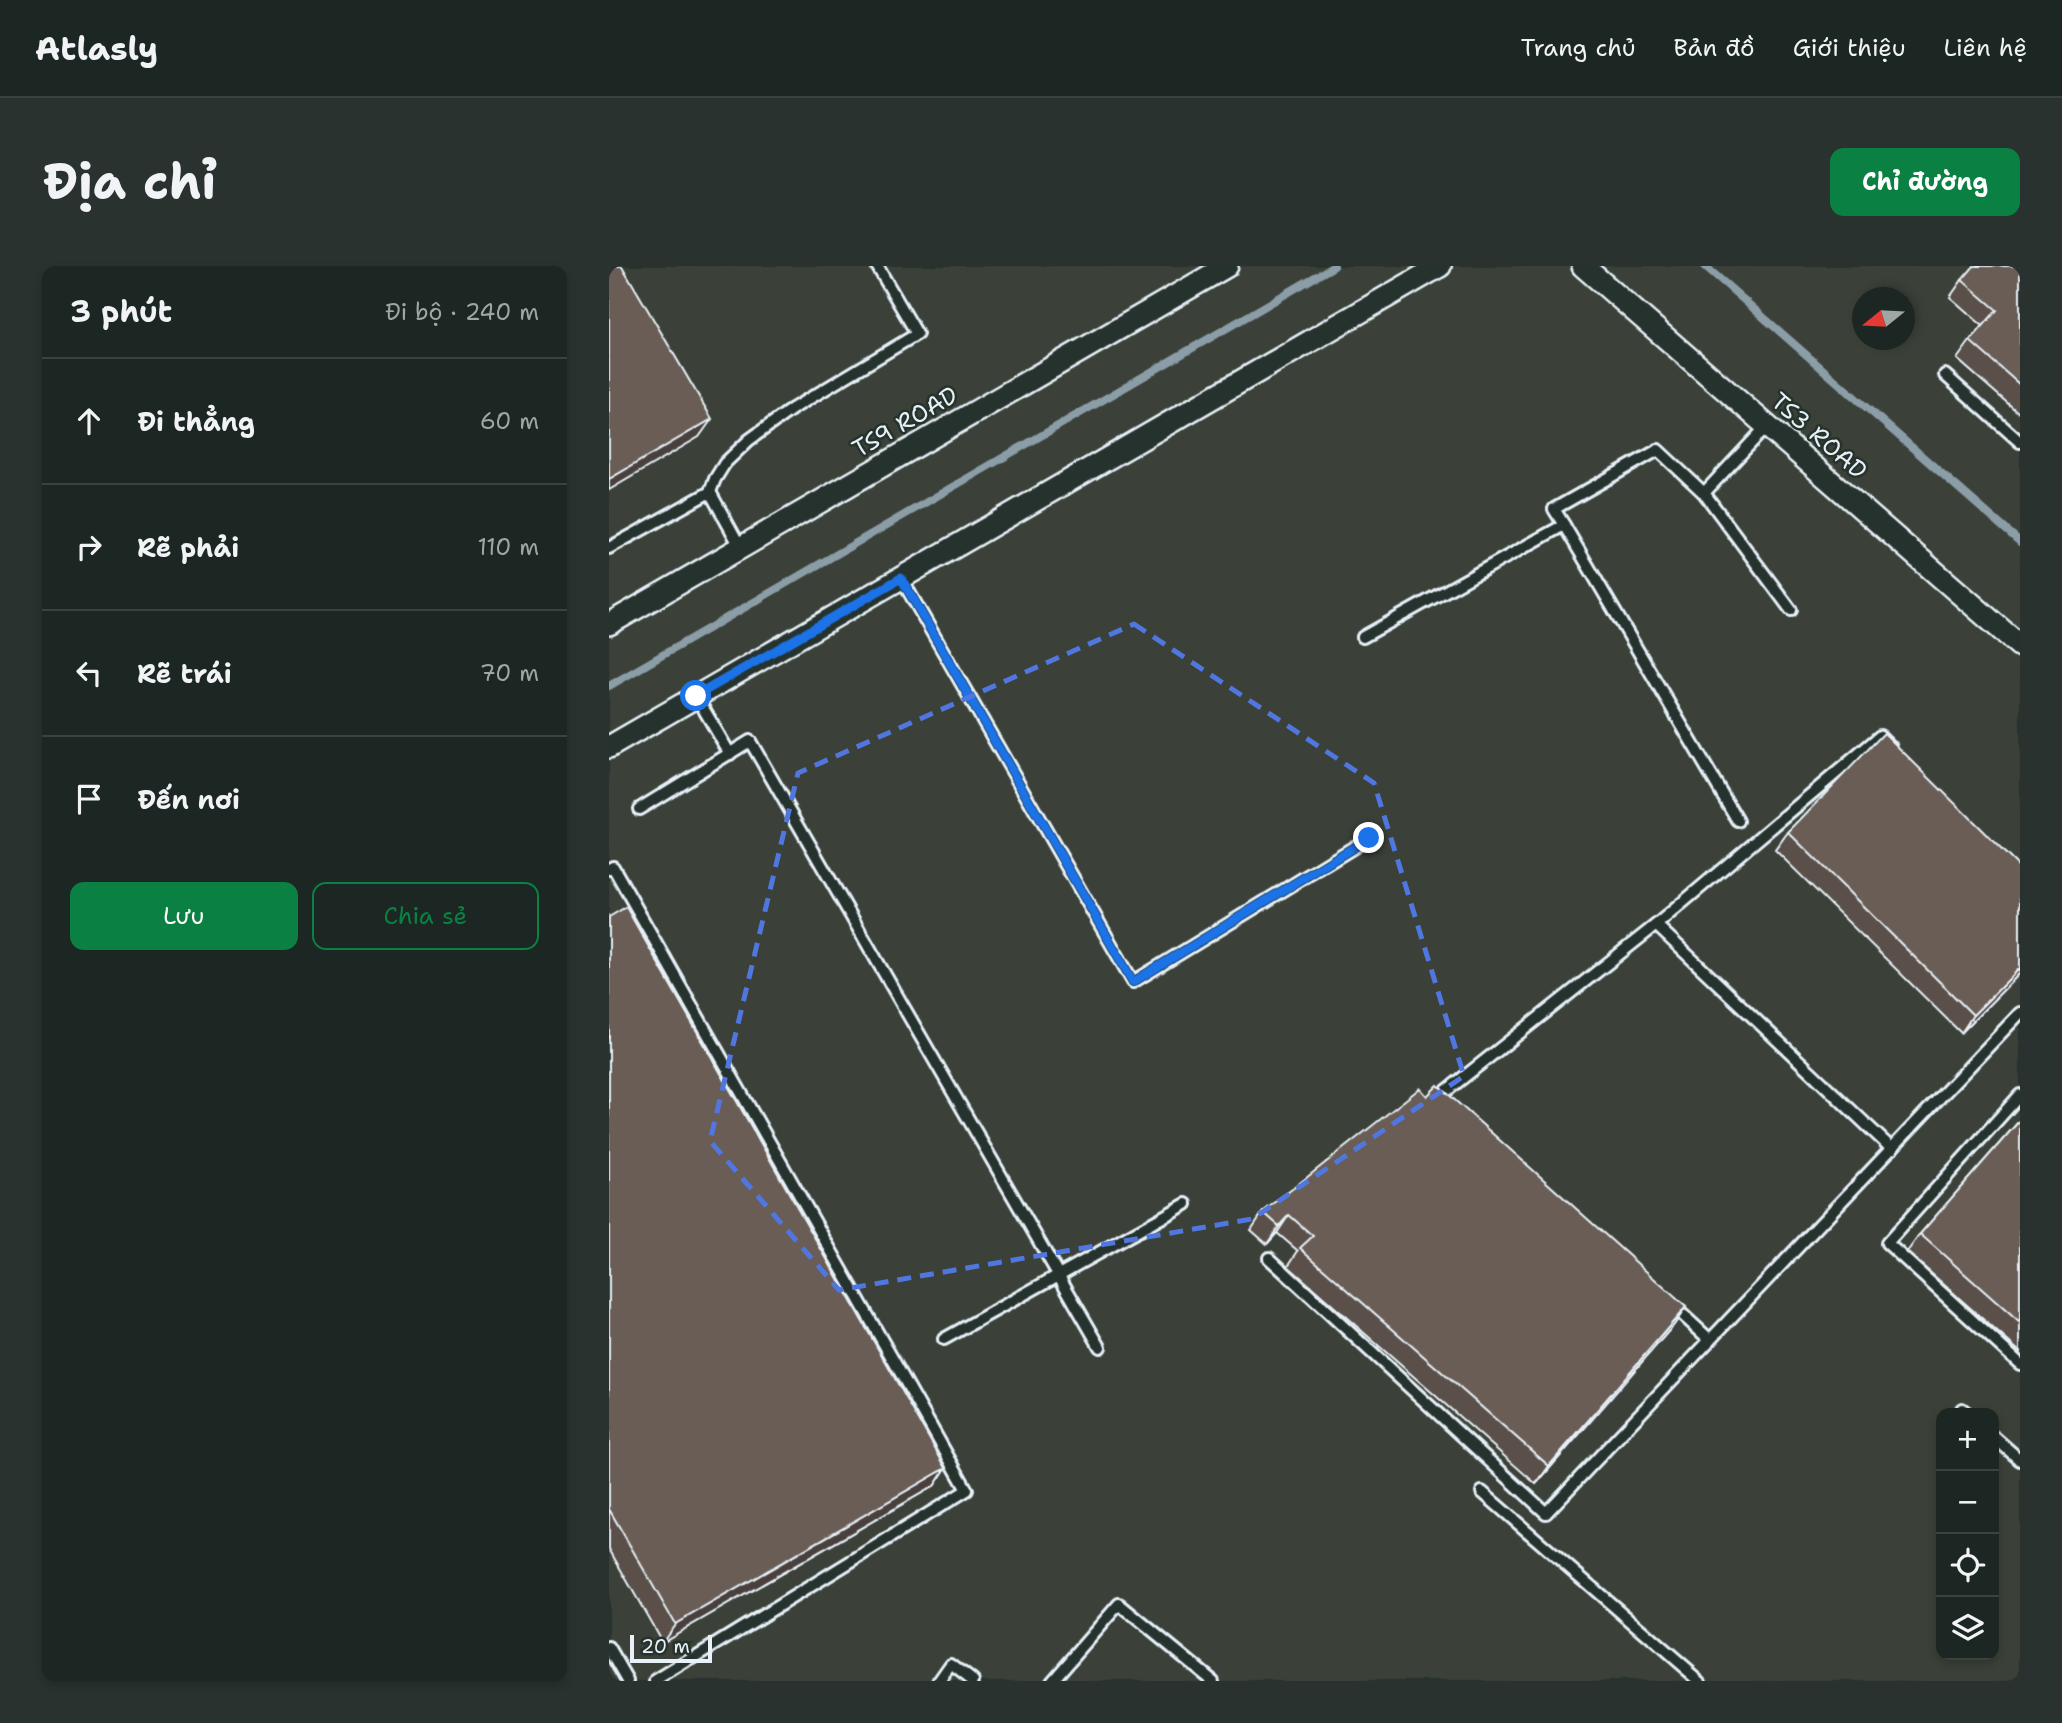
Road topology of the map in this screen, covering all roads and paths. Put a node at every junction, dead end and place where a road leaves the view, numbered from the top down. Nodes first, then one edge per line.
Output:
1 (877, 266) edge
2 (1227, 266) edge
3 (1440, 266) edge
4 (1583, 266) edge
5 (1945, 375) dead end
6 (1767, 426) junction
7 (2020, 442) edge
8 (710, 492) junction
9 (1704, 493) junction
10 (1564, 525) junction
11 (609, 548) edge
12 (741, 548) junction
13 (901, 578) junction
14 (1791, 610) dead end
15 (609, 624) edge
16 (1363, 637) dead end
17 (2020, 646) edge
18 (696, 696) junction
19 (609, 747) edge
20 (730, 754) junction
21 (1900, 755) edge
22 (639, 809) dead end
23 (1738, 821) dead end
24 (1369, 838) dead end
25 (610, 866) edge
26 (1656, 925) junction
27 (2020, 1013) edge
28 (2020, 1095) edge
29 (1450, 1105) edge
30 (1892, 1149) junction
31 (1186, 1204) dead end
32 (1269, 1258) dead end
33 (1058, 1275) junction
34 (1660, 1294) edge
35 (944, 1339) dead end
36 (1710, 1340) junction
37 (1100, 1348) dead end
38 (2020, 1364) edge
39 (1999, 1441) edge
40 (2020, 1460) edge
41 (1482, 1492) dead end
42 (609, 1648) edge
43 (628, 1681) edge
44 (656, 1681) edge
45 (939, 1681) edge
46 (973, 1681) edge
47 (1052, 1681) edge
48 (1213, 1681) edge
49 (1700, 1681) edge

1 - 8 lane
2 - 12 street, TS9 ROAD
3 - 13 street
4 - 6 street, TS3 ROAD
5 - 7 lane
6 - 9 lane
6 - 17 street, TS3 ROAD
8 - 11 lane
8 - 12 lane
9 - 10 lane
9 - 14 lane
10 - 16 lane
10 - 23 lane
12 - 15 street, TS9 ROAD
13 - 18 street
13 - 24 lane
18 - 19 street
18 - 20 lane
20 - 22 lane
20 - 33 lane
21 - 26 lane
25 - 44 lane
26 - 29 lane
26 - 30 lane
27 - 30 lane
28 - 38 lane
30 - 36 lane
31 - 33 lane
32 - 36 lane
33 - 35 lane
33 - 37 lane
34 - 36 lane
39 - 40 lane
41 - 49 lane
42 - 43 lane
45 - 46 lane
47 - 48 lane

